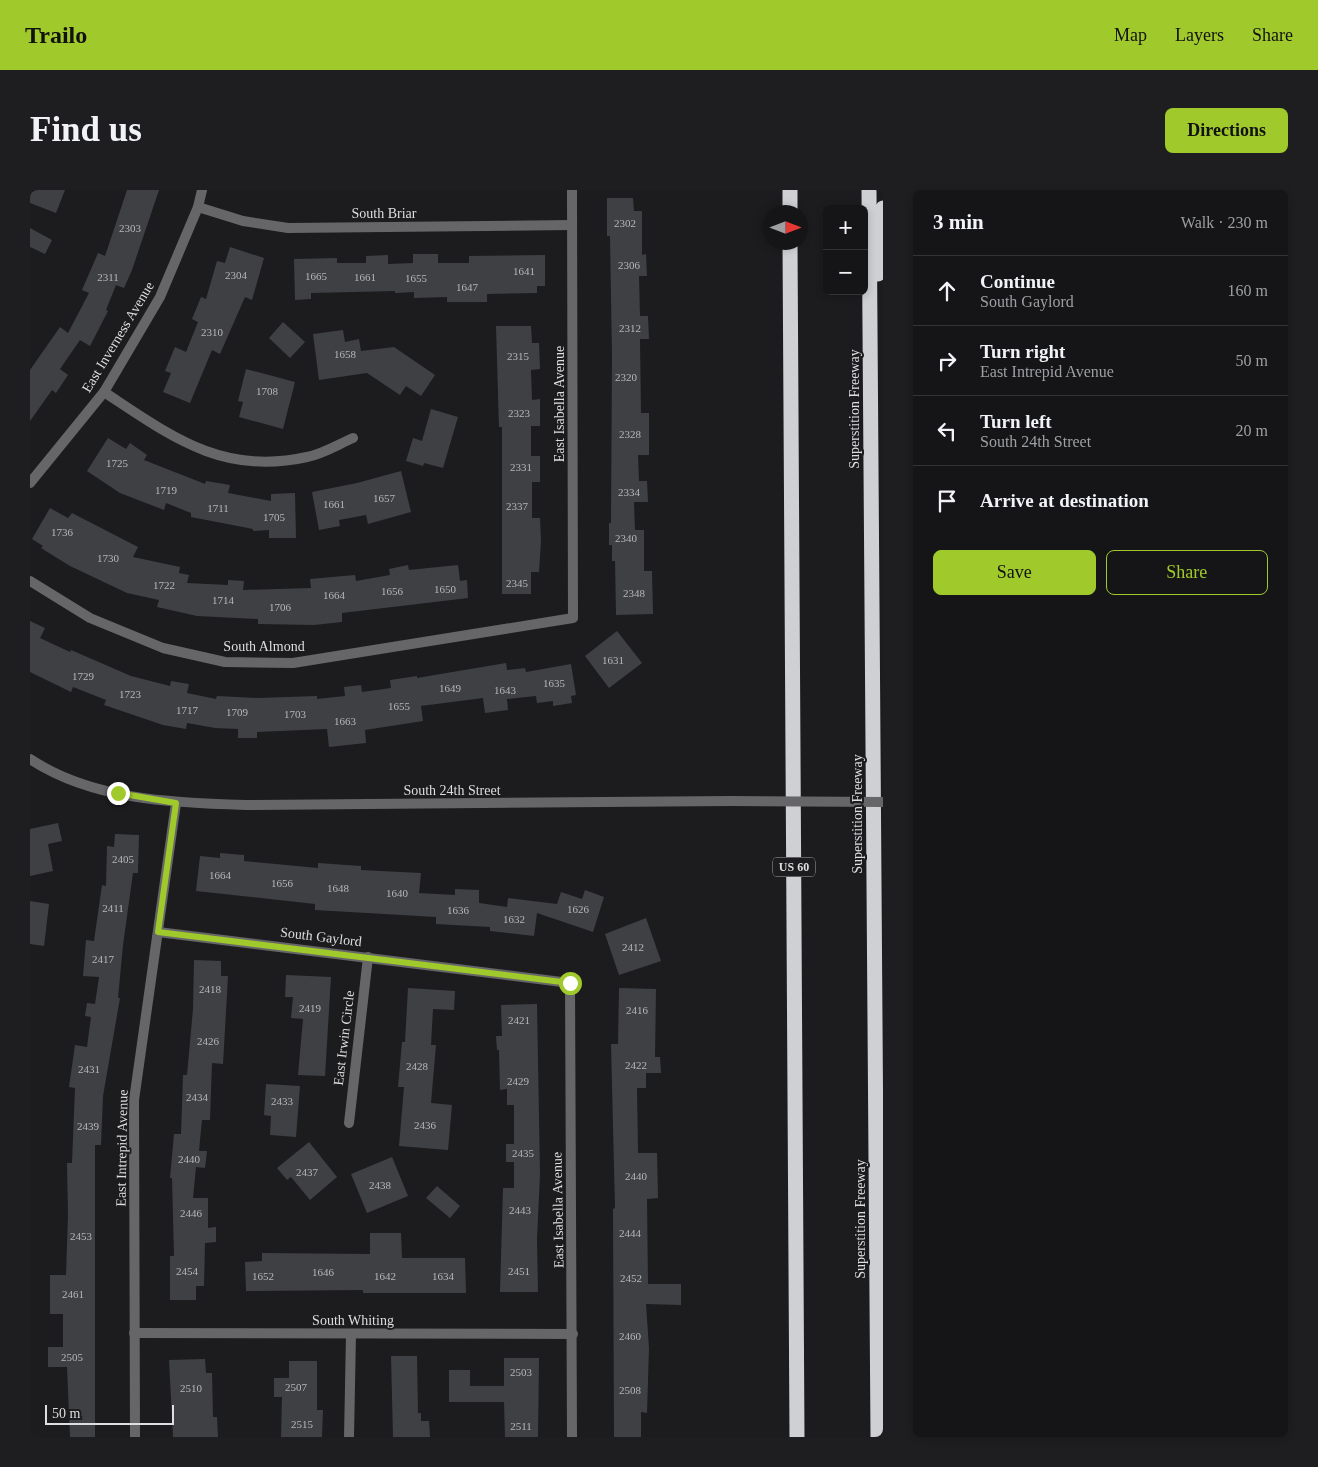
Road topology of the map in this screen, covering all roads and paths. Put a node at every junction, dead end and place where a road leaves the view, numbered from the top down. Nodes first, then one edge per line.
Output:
1 (202, 190) edge
2 (572, 190) edge
3 (790, 190) edge
4 (869, 190) edge
5 (790, 205) edge
6 (198, 207) junction
7 (883, 208) edge
8 (572, 225) junction
9 (790, 250) edge
10 (870, 385) junction
11 (104, 392) junction
12 (353, 438) dead end
13 (30, 483) edge
14 (30, 581) edge
15 (573, 618) joint
16 (30, 759) edge
17 (883, 802) edge
18 (176, 803) junction
19 (158, 932) junction
20 (368, 957) junction
21 (570, 983) joint
22 (348, 1123) dead end
23 (134, 1333) junction
24 (350, 1334) junction
25 (573, 1334) junction
26 (135, 1437) edge
27 (349, 1437) edge
28 (572, 1437) edge
29 (797, 1437) edge
30 (878, 1437) edge

1 - 6 street, East Inverness Avenue
2 - 8 street, East Isabella Avenue
3 - 5 highway
4 - 10 highway, Superstition Freeway
6 - 8 street, South Briar
6 - 11 street, East Inverness Avenue
7 - 10 highway
8 - 15 street, East Isabella Avenue
9 - 29 highway, US 60
10 - 30 highway, Superstition Freeway
11 - 12 street
11 - 13 street, East Inverness Avenue
14 - 15 street, South Almond
16 - 18 street, South 24th Street
17 - 18 street, South 24th Street, bridge
18 - 19 street, East Intrepid Avenue
19 - 20 street, South Gaylord
19 - 23 street, East Intrepid Avenue
20 - 21 street, South Gaylord
20 - 22 street, East Irwin Circle
21 - 25 street, East Isabella Avenue
23 - 24 street, South Whiting
23 - 26 street, East Intrepid Avenue
24 - 25 street, South Whiting
24 - 27 street
25 - 28 street, East Isabella Avenue

